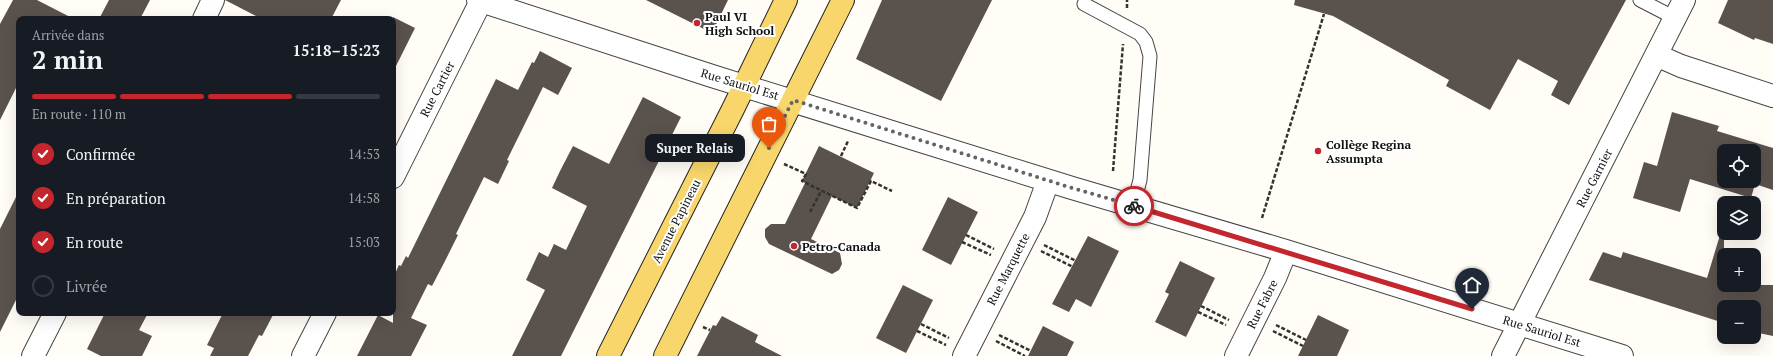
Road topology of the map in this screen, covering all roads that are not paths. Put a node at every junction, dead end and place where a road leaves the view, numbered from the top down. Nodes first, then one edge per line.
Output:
1 (213, 0) edge
2 (479, 0) edge
3 (786, 0) edge
4 (843, 0) edge
5 (1640, 0) edge
6 (1084, 4) dead end
7 (1680, 9) edge
8 (205, 16) edge
9 (1656, 55) junction
10 (744, 85) junction
11 (1773, 96) edge
12 (793, 100) junction
13 (396, 171) edge
14 (1048, 181) junction
15 (1133, 206) junction
16 (1286, 251) junction
17 (54, 316) edge
18 (324, 316) edge
19 (1519, 324) junction
20 (955, 350) edge
21 (34, 356) edge
22 (304, 356) edge
23 (608, 356) edge
24 (665, 356) edge
25 (1236, 356) edge
26 (1503, 356) edge
27 (1622, 356) edge

1 - 8 street
2 - 10 street, Rue Sauriol Est
2 - 13 street, Rue Cartier
3 - 10 main road, Avenue Papineau
4 - 12 main road
5 - 7 lane
6 - 15 lane
7 - 9 street, Rue Garnier
9 - 11 street
9 - 19 street, Rue Garnier
10 - 12 street, Rue Sauriol Est
10 - 23 main road, Avenue Papineau
12 - 14 street, Rue Sauriol Est
12 - 24 main road
14 - 15 street, Rue Sauriol Est
14 - 20 street, Rue Marquette
15 - 16 street, Rue Sauriol Est
16 - 19 street, Rue Sauriol Est
16 - 25 street, Rue Fabre
17 - 21 street
18 - 22 street
19 - 26 street, Rue Garnier
19 - 27 street, Rue Sauriol Est

